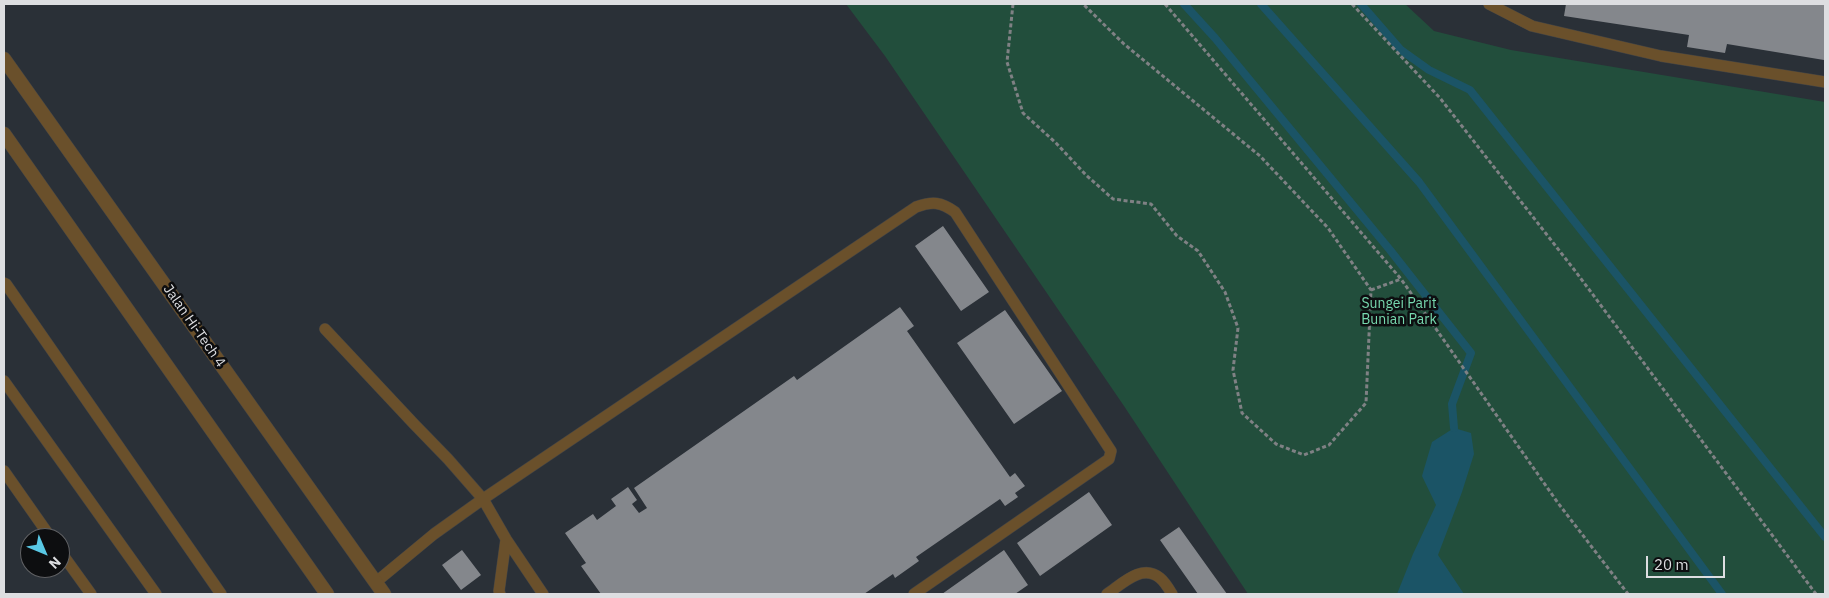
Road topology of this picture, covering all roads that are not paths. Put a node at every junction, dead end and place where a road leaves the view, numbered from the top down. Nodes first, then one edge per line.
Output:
1 (1489, 4) edge
2 (4, 59) edge
3 (1825, 82) edge
4 (4, 134) edge
5 (4, 283) edge
6 (325, 329) dead end
7 (4, 381) edge
8 (4, 471) edge
9 (483, 499) junction
10 (44, 528) edge
11 (506, 539) junction
12 (70, 565) edge
13 (376, 582) junction
14 (91, 594) edge
15 (156, 594) edge
16 (221, 594) edge
17 (327, 594) edge
18 (384, 594) edge
19 (500, 594) edge
20 (543, 594) edge
21 (914, 594) edge
22 (1107, 594) edge
23 (1172, 594) edge

1 - 3 lane
2 - 13 street, Jalan Hi-Tech 4
4 - 17 street
5 - 16 lane
6 - 9 lane
7 - 15 lane
8 - 10 lane
9 - 11 lane
9 - 13 lane
9 - 21 lane
11 - 19 lane
11 - 20 lane
12 - 14 lane
13 - 18 street, Jalan Hi-Tech 4
22 - 23 lane

